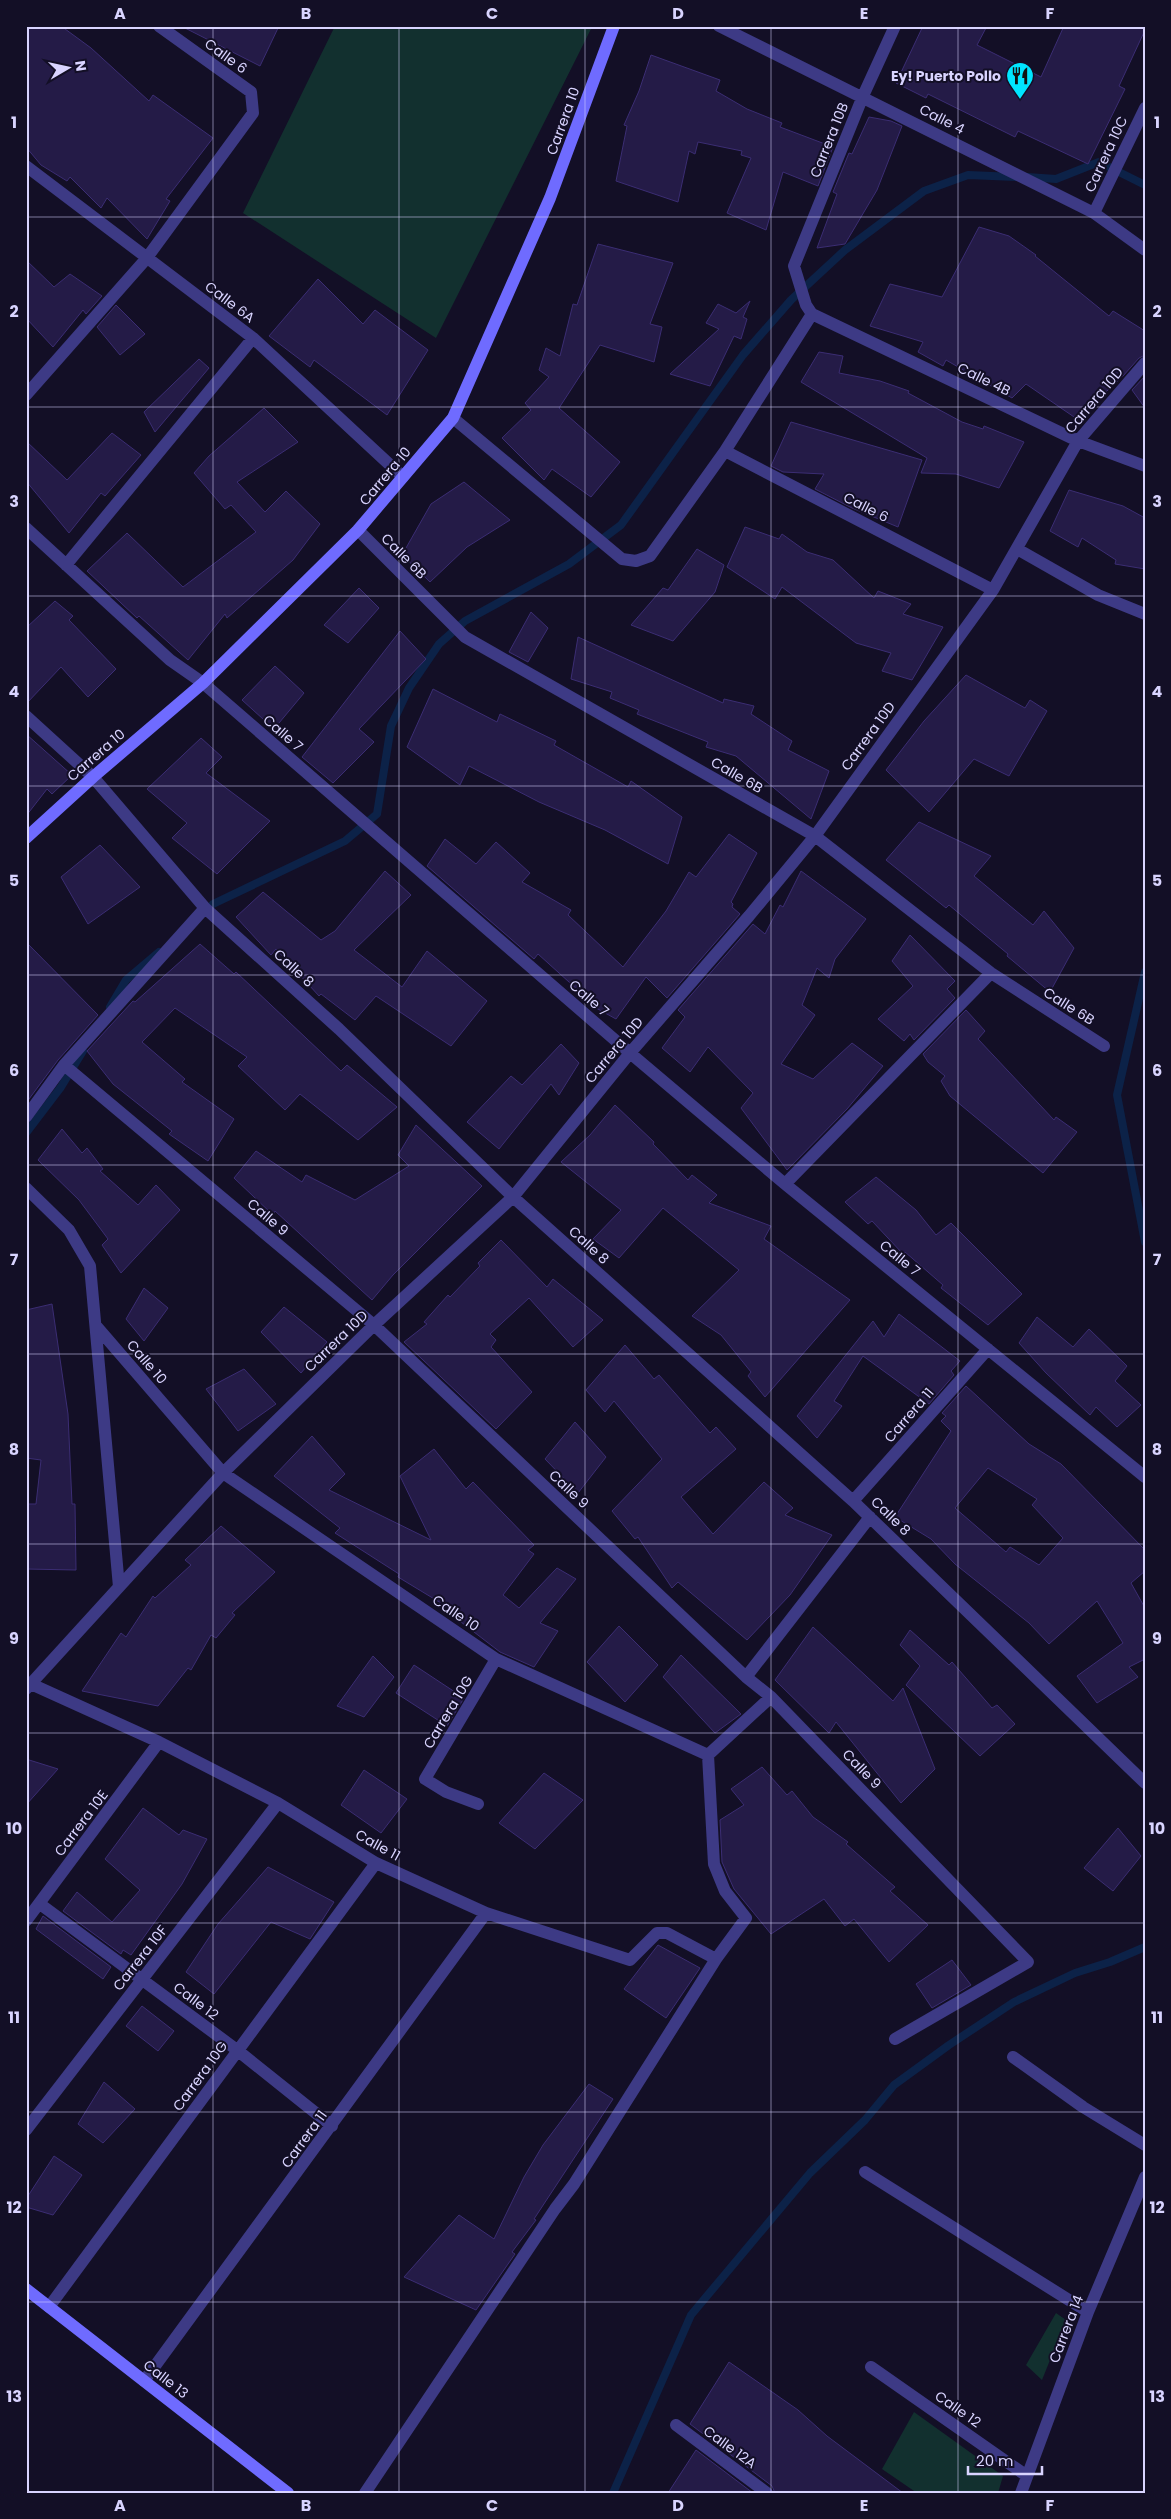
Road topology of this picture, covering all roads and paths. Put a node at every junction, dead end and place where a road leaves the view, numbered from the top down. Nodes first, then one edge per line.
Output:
1 (159, 26) edge
2 (614, 26) edge
3 (719, 26) edge
4 (895, 26) edge
5 (863, 96) junction
6 (1145, 108) edge
7 (26, 166) edge
8 (1094, 213) junction
9 (1145, 250) edge
10 (146, 259) junction
11 (809, 309) junction
12 (253, 338) junction
13 (1145, 363) edge
14 (26, 395) edge
15 (453, 418) junction
16 (1078, 441) junction
17 (725, 451) junction
18 (1145, 466) edge
19 (403, 477) junction
20 (26, 528) edge
21 (358, 530) junction
22 (1016, 549) junction
23 (66, 565) junction
24 (993, 590) junction
25 (1145, 614) edge
26 (203, 683) junction
27 (26, 716) edge
28 (92, 777) junction
29 (814, 836) junction
30 (26, 838) edge
31 (205, 908) junction
32 (990, 973) junction
33 (1104, 1046) dead end
34 (630, 1053) junction
35 (64, 1065) junction
36 (26, 1116) edge
37 (785, 1184) junction
38 (26, 1188) edge
39 (512, 1197) junction
40 (374, 1325) junction
41 (97, 1327) junction
42 (988, 1349) junction
43 (223, 1473) junction
44 (1145, 1477) edge
45 (853, 1501) junction
46 (870, 1517) junction
47 (119, 1587) junction
48 (496, 1659) junction
49 (746, 1677) junction
50 (28, 1686) edge
51 (772, 1697) junction
52 (159, 1742) junction
53 (708, 1755) junction
54 (1145, 1783) edge
55 (278, 1803) junction
56 (478, 1804) dead end
57 (376, 1863) junction
58 (40, 1904) junction
59 (486, 1913) junction
60 (26, 1921) edge
61 (716, 1959) junction
62 (142, 1979) junction
63 (895, 2039) dead end
64 (237, 2050) junction
65 (1013, 2056) dead end
66 (332, 2126) junction
67 (26, 2130) edge
68 (1145, 2146) edge
69 (865, 2172) dead end
70 (1145, 2177) edge
71 (26, 2289) edge
72 (49, 2307) junction
73 (1088, 2312) junction
74 (872, 2367) dead end
75 (144, 2381) junction
76 (676, 2425) dead end
77 (1027, 2476) junction
78 (288, 2493) edge
79 (365, 2493) edge
80 (767, 2493) edge
81 (1021, 2493) edge

1 - 10 street, Calle 6
2 - 15 street, Carrera 10
3 - 5 street, Calle 4
4 - 5 street, Carrera 10B
5 - 8 street, Calle 4
5 - 11 street, Carrera 10B
6 - 8 street, Carrera 10C
7 - 10 street, Calle 6A
8 - 9 street, Calle 4
10 - 12 street, Calle 6A
10 - 14 street
11 - 16 street, Calle 4B
11 - 17 street
12 - 19 street, Calle 6A
12 - 23 street
13 - 16 street, Carrera 10D
15 - 17 street
15 - 19 street, Carrera 10
16 - 18 street, Calle 4B
16 - 22 street, Carrera 10D
17 - 24 street, Calle 6
19 - 21 street, Carrera 10
20 - 23 street, Calle 7
21 - 26 street, Carrera 10
21 - 29 street, Calle 6B
22 - 24 street, Carrera 10D
22 - 25 street
23 - 26 street, Calle 7
24 - 29 street, Carrera 10D
26 - 28 street, Carrera 10
26 - 34 street, Calle 7
27 - 28 street, Calle 8
28 - 30 street, Carrera 10
28 - 31 street, Calle 8
29 - 32 street, Calle 6B
29 - 34 street, Carrera 10D
31 - 35 street
31 - 39 street, Calle 8
32 - 33 street, Calle 6B
32 - 37 street
34 - 37 street, Calle 7
34 - 39 street, Carrera 10D
35 - 36 street
35 - 40 street, Calle 9
37 - 42 street, Calle 7
38 - 41 street
39 - 40 street, Carrera 10D
39 - 45 street, Calle 8
40 - 43 street, Carrera 10D
40 - 49 street, Calle 9
41 - 43 street, Calle 10
41 - 47 street
42 - 44 street, Calle 7
42 - 45 street, Carrera 11
43 - 47 street, Carrera 10D
43 - 48 street, Calle 10
45 - 46 street, Calle 8
46 - 49 street
46 - 54 street, Calle 8
47 - 50 street, Carrera 10D
48 - 53 street, Calle 10
48 - 56 street, Carrera 10G
49 - 51 street, Calle 9
50 - 52 street, Calle 11
51 - 53 street
51 - 63 street, Calle 9
52 - 55 street, Calle 11
52 - 58 street, Carrera 10E
53 - 61 street
55 - 57 street, Calle 11
55 - 62 street, Carrera 10F
57 - 59 street, Calle 11
57 - 64 street, Carrera 10G
58 - 60 street, Carrera 10E
58 - 62 street, Calle 12
59 - 61 street, Calle 11
59 - 66 street, Carrera 11
61 - 79 street
62 - 64 street, Calle 12
62 - 67 street, Carrera 10F
64 - 66 street, Calle 12
64 - 72 street, Carrera 10G
65 - 68 street
66 - 75 street, Carrera 11
69 - 73 street
70 - 73 street, Carrera 14
71 - 72 street, Calle 13
72 - 75 street, Calle 13
73 - 77 street, Carrera 14
74 - 77 street, Calle 12
75 - 78 street, Calle 13
76 - 80 street, Calle 12A
77 - 81 street, Carrera 14

